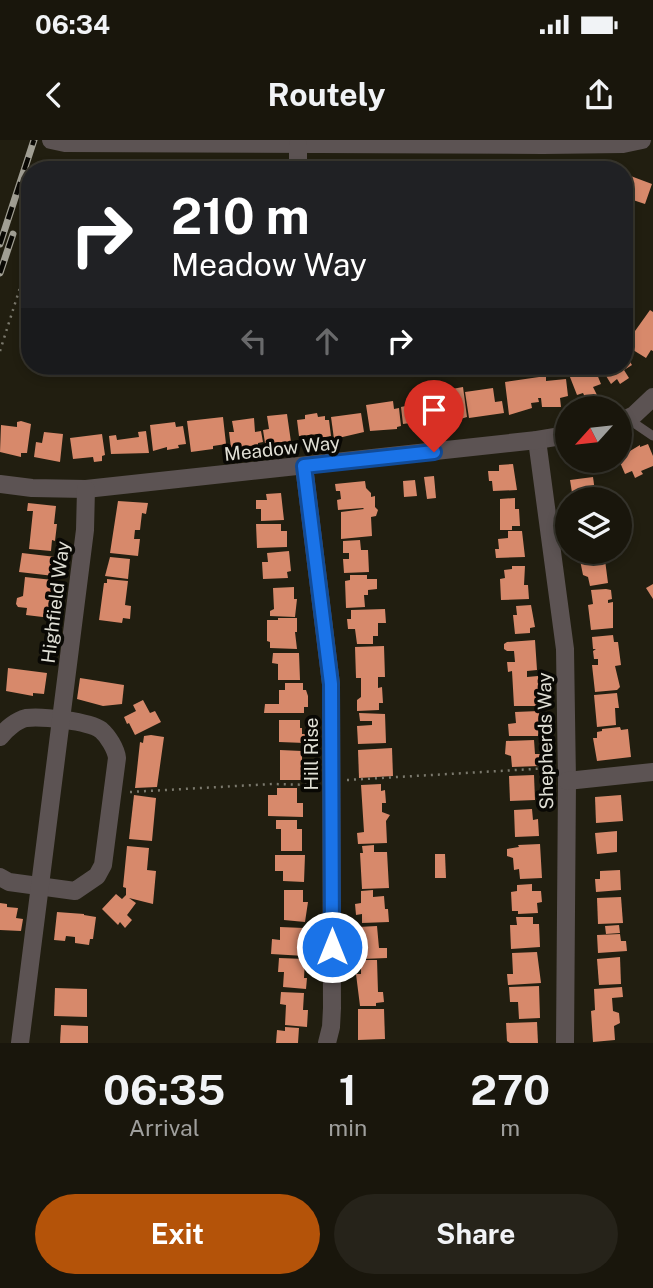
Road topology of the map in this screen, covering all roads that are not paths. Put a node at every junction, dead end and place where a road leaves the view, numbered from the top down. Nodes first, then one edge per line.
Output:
1 (642, 140) edge
2 (58, 141) edge
3 (165, 142) edge
4 (543, 142) edge
5 (298, 145) junction
6 (298, 161) edge
7 (653, 397) edge
8 (632, 414) edge
9 (632, 426) edge
10 (653, 436) edge
11 (555, 437) edge
12 (537, 440) junction
13 (304, 466) junction
14 (0, 484) edge
15 (86, 489) junction
16 (61, 720) junction
17 (0, 737) edge
18 (653, 772) edge
19 (567, 781) junction
20 (0, 877) edge
21 (40, 888) junction
22 (20, 1043) edge
23 (327, 1043) edge
24 (565, 1043) edge

1 - 4 street
2 - 3 street
3 - 5 street
4 - 5 street
5 - 6 street
7 - 8 street
9 - 10 lane
11 - 12 street, Meadow Way
12 - 13 street, Meadow Way
12 - 19 street, Shepherds Way
13 - 15 street, Meadow Way
13 - 23 street, Hill Rise
14 - 15 street, Meadow Way
15 - 16 street, Highfield Way
16 - 17 street
16 - 21 street, Highfield Way
16 - 21 street
18 - 19 street
19 - 24 street, Shepherds Way
20 - 21 street
21 - 22 street, Highfield Way

